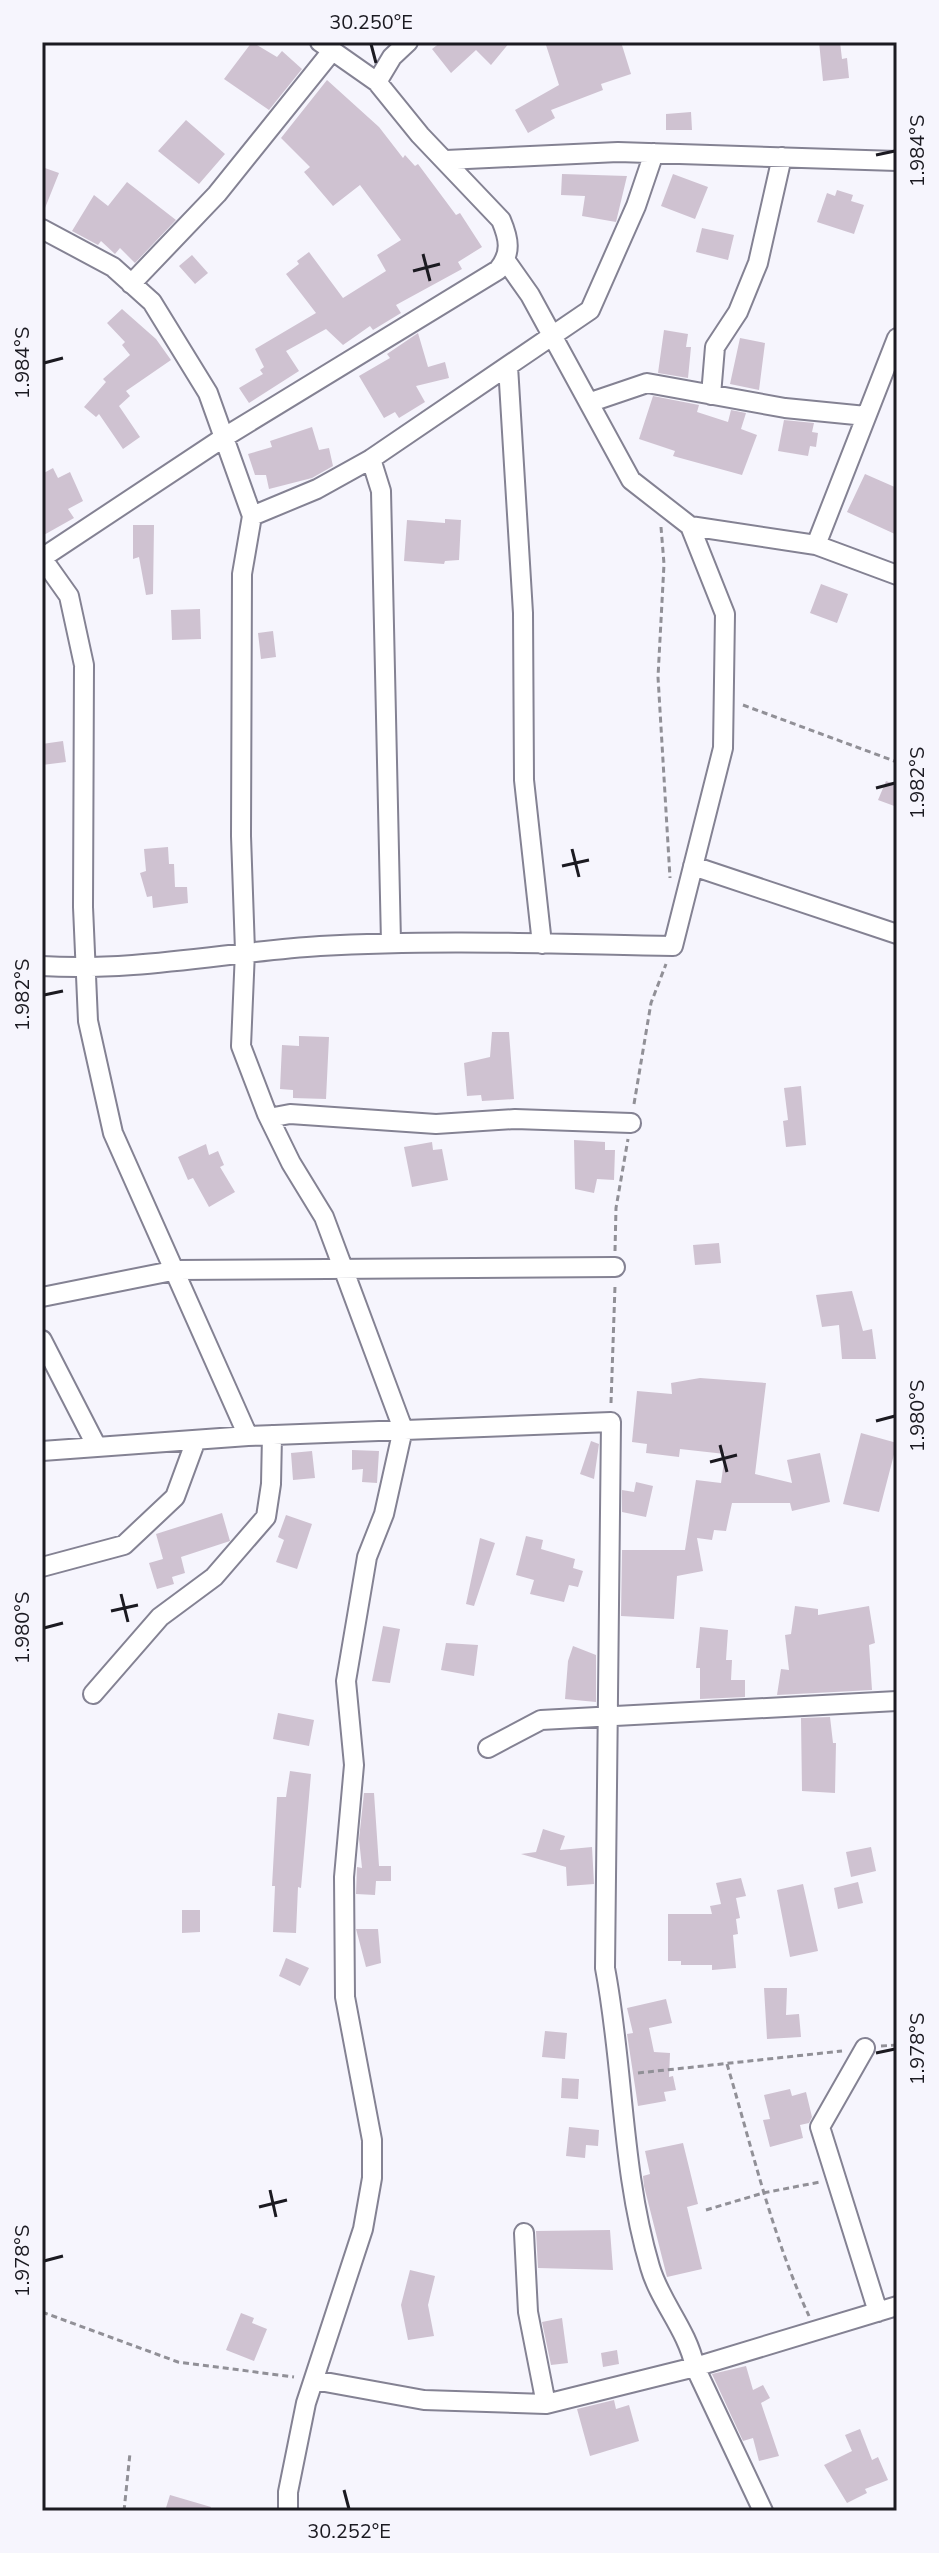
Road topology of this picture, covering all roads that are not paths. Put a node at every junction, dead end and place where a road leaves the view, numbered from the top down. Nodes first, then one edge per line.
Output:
1 (408, 42) edge
2 (326, 46) edge
3 (377, 82) junction
4 (654, 153) junction
5 (782, 157) junction
6 (446, 160) junction
7 (897, 161) edge
8 (42, 229) edge
9 (506, 261) junction
10 (131, 284) junction
11 (897, 338) edge
12 (551, 339) junction
13 (508, 366) junction
14 (889, 380) edge
15 (711, 395) junction
16 (591, 402) junction
17 (866, 416) junction
18 (223, 438) junction
19 (371, 459) junction
20 (252, 516) junction
21 (690, 526) junction
22 (816, 545) junction
23 (42, 558) edge
24 (897, 575) edge
25 (693, 866) junction
26 (897, 934) edge
27 (391, 942) junction
28 (542, 944) junction
29 (245, 951) junction
30 (42, 966) edge
31 (89, 969) junction
32 (269, 1118) junction
33 (631, 1123) road end
34 (615, 1267) road end
35 (177, 1270) junction
36 (345, 1270) junction
37 (42, 1297) edge
38 (42, 1340) edge
39 (403, 1429) junction
40 (272, 1435) junction
41 (248, 1436) junction
42 (196, 1440) junction
43 (97, 1447) junction
44 (42, 1451) edge
45 (42, 1567) edge
46 (93, 1694) dead end
47 (897, 1701) edge
48 (606, 1713) junction
49 (488, 1748) dead end
50 (865, 2048) road end
51 (524, 2233) dead end
52 (897, 2306) edge
53 (878, 2312) junction
54 (695, 2367) junction
55 (314, 2380) junction
56 (546, 2404) junction
57 (288, 2511) edge
58 (763, 2511) edge

1 - 3 street
2 - 3 street
2 - 10 street
3 - 6 street
4 - 5 street
4 - 6 street
4 - 12 street
5 - 7 street
5 - 15 street
6 - 9 street
8 - 10 street
9 - 12 street
9 - 18 street
10 - 18 street
11 - 14 street
12 - 13 street
12 - 16 street
13 - 19 street
13 - 28 street
14 - 17 street
15 - 16 street
15 - 17 street
16 - 21 street
17 - 22 street
18 - 20 street
18 - 23 street
19 - 20 street
19 - 27 street
20 - 29 street
21 - 22 street
21 - 25 street
22 - 24 street
23 - 31 street
25 - 26 street
25 - 28 street
27 - 28 street
27 - 29 street
29 - 31 street
29 - 32 street
30 - 31 street
31 - 35 street
32 - 33 street
32 - 36 street
34 - 36 street
35 - 36 street
35 - 37 street
35 - 41 street
36 - 39 street
38 - 43 street
39 - 40 street
39 - 48 street
39 - 55 street
40 - 41 street
40 - 46 street
41 - 42 street
42 - 43 street
42 - 45 street
43 - 44 street
47 - 48 street
48 - 49 street
48 - 54 street
50 - 53 street
51 - 56 street
52 - 53 street
53 - 54 street
54 - 56 street
54 - 58 street
55 - 56 street
55 - 57 street

